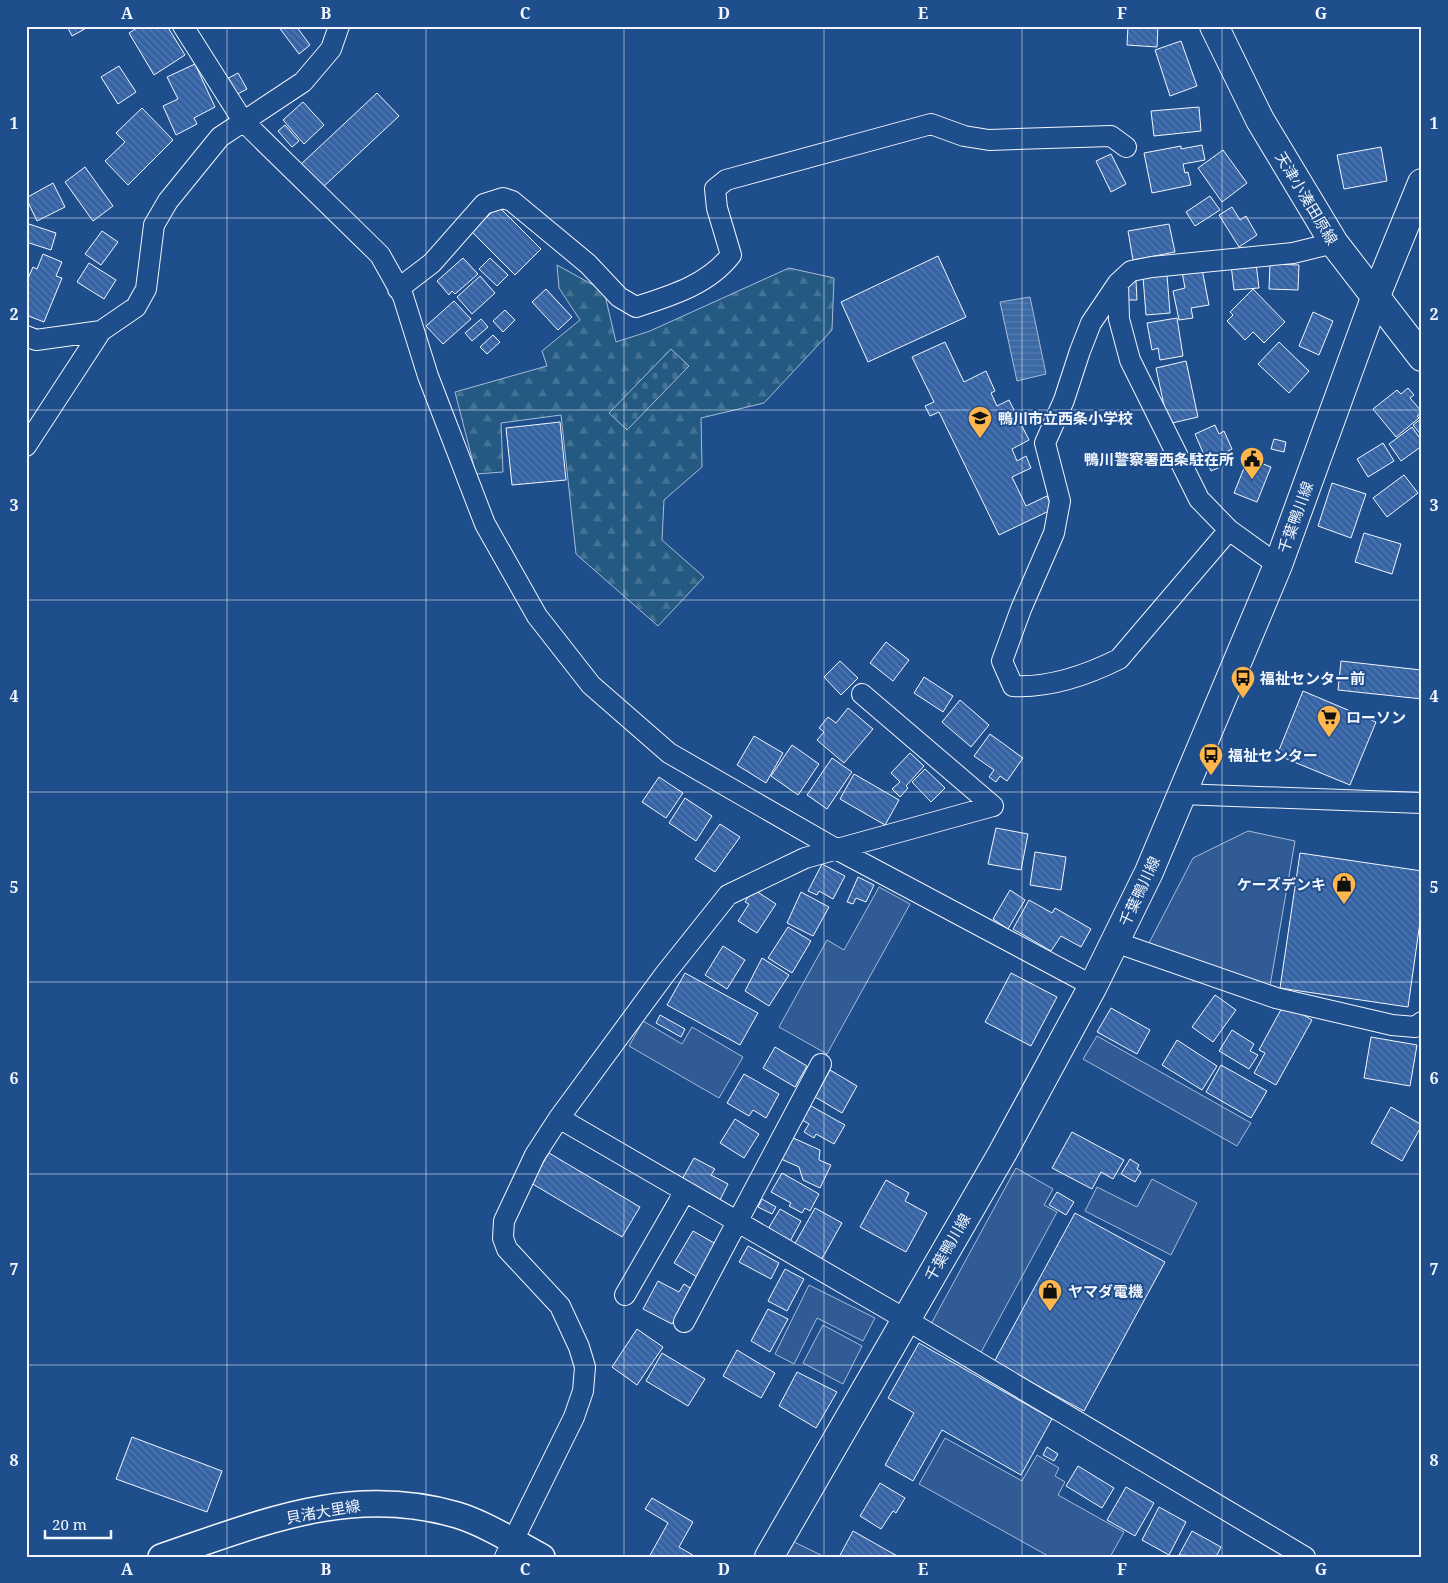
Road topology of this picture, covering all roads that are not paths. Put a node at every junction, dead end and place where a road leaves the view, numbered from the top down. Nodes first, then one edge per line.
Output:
1 (184, 26) edge
2 (339, 26) edge
3 (1214, 26) edge
4 (243, 120) junction
5 (1126, 147) dead end
6 (1422, 183) edge
7 (1334, 243) junction
8 (1118, 283) junction
9 (398, 289) junction
10 (1375, 298) junction
11 (100, 332) junction
12 (26, 336) edge
13 (1422, 357) edge
14 (26, 446) edge
15 (1229, 530) junction
16 (1278, 565) junction
17 (862, 694) dead end
18 (1181, 794) junction
19 (1422, 804) edge
20 (836, 849) junction
21 (1115, 942) junction
22 (1093, 986) junction
23 (1422, 1022) edge
24 (821, 1064) dead end
25 (559, 1118) junction
26 (685, 1191) junction
27 (737, 1222) junction
28 (625, 1295) dead end
29 (905, 1319) junction
30 (684, 1322) dead end
31 (509, 1549) edge
32 (161, 1557) edge
33 (542, 1557) edge
34 (769, 1557) edge
35 (1305, 1557) edge

1 - 4 street
2 - 4 street
3 - 7 main road, 天津小湊田原線
4 - 9 street
4 - 11 street
5 - 9 street
6 - 10 main road, 千葉鴨川線
7 - 8 street
7 - 10 main road, 天津小湊田原線
8 - 15 street
8 - 15 street
9 - 20 street
10 - 13 main road, 天津小湊田原線
10 - 16 main road, 千葉鴨川線
11 - 12 street
11 - 14 street
15 - 16 street
16 - 18 main road, 千葉鴨川線
17 - 20 street
18 - 19 street
18 - 21 main road, 千葉鴨川線
20 - 22 street
20 - 25 street
21 - 22 main road, 千葉鴨川線
21 - 23 street
22 - 29 main road, 千葉鴨川線
24 - 27 street
25 - 26 street
25 - 31 street
26 - 27 street
26 - 28 street
27 - 29 street
27 - 30 street
29 - 34 main road, 千葉鴨川線
29 - 35 street
31 - 32 street, 貝渚大里線
31 - 33 street, 貝渚大里線

